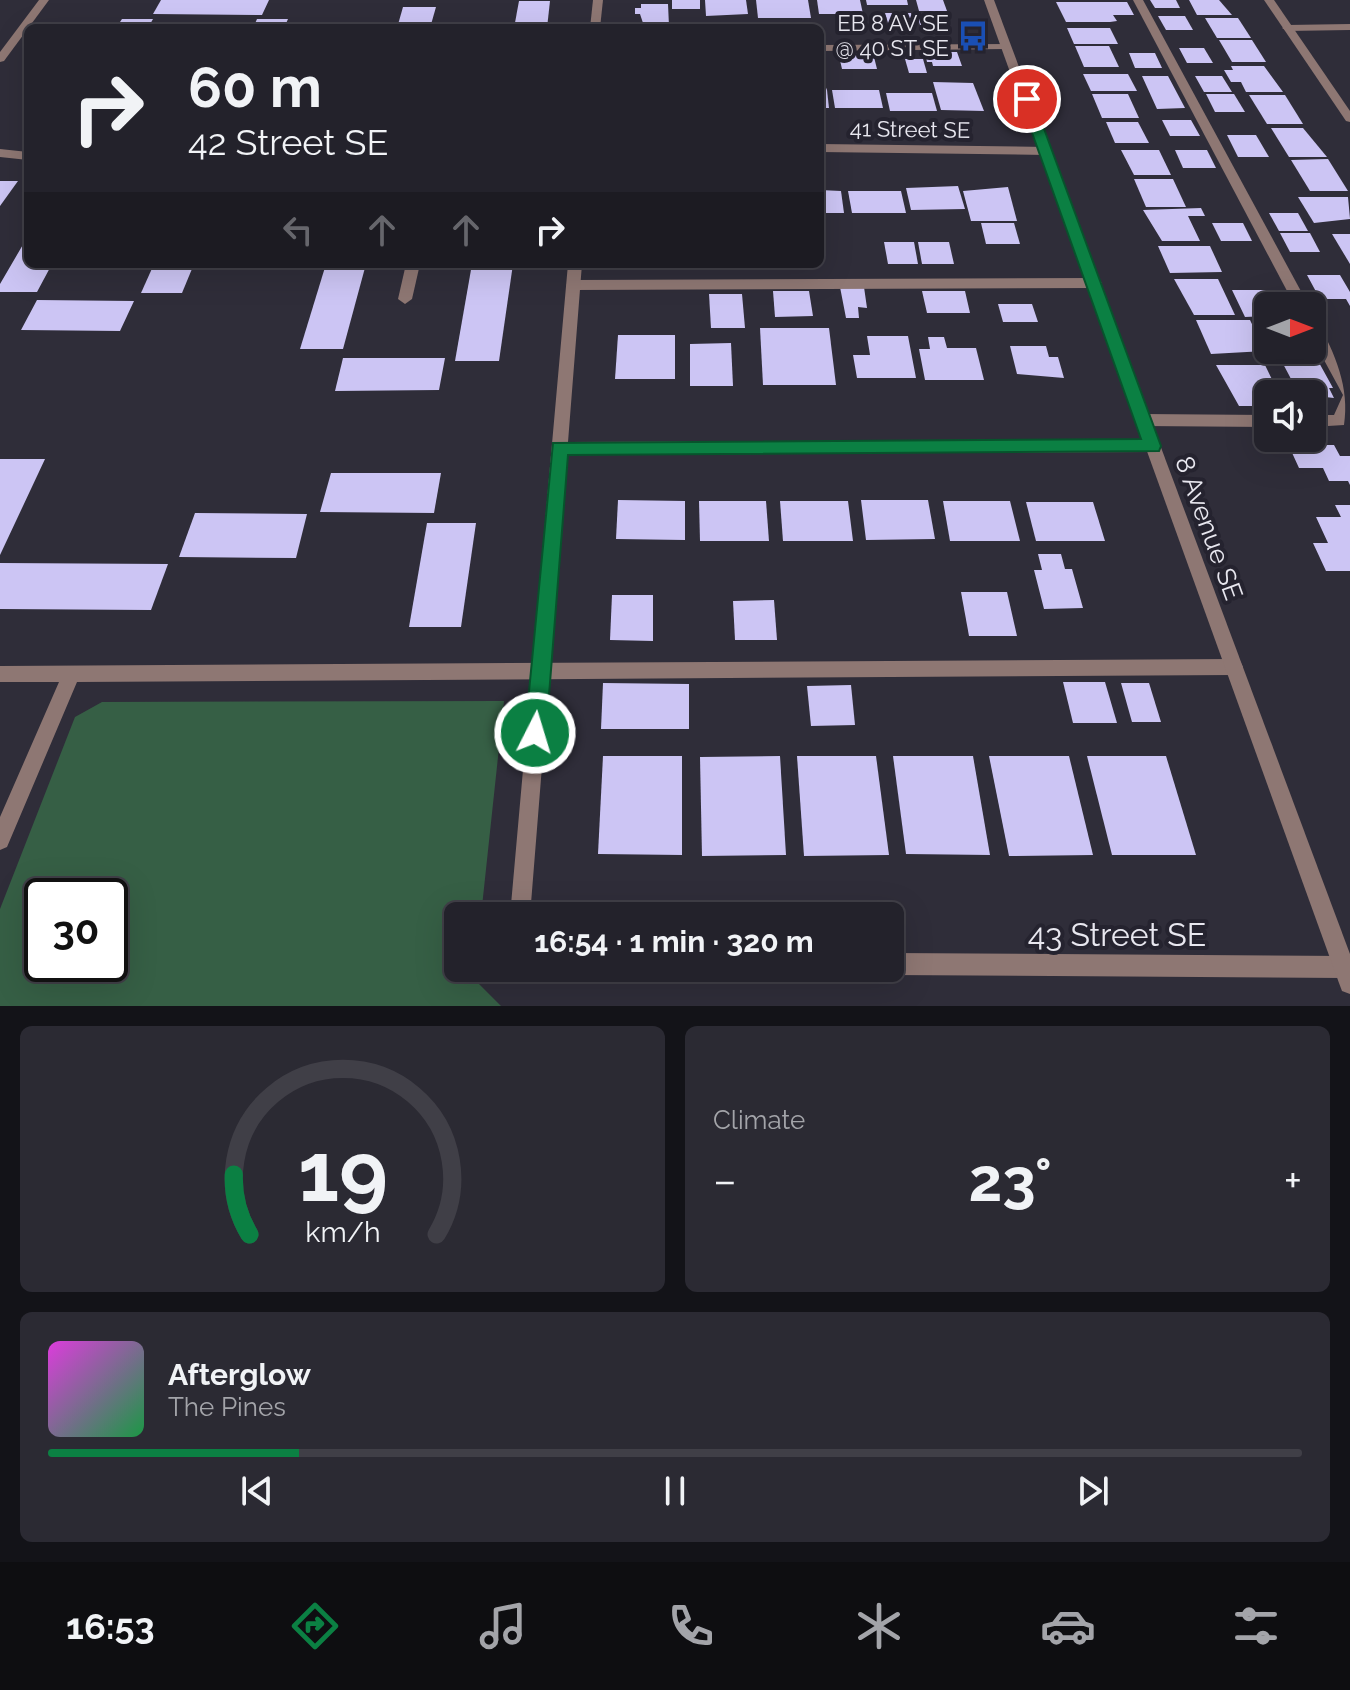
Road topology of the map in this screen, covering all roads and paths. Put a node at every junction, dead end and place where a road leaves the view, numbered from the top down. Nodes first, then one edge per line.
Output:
1 (44, 0) edge
2 (598, 0) edge
3 (989, 0) edge
4 (1138, 0) edge
5 (1269, 0) edge
6 (595, 24) edge
7 (1350, 27) edge
8 (1287, 28) junction
9 (1006, 46) junction
10 (4, 48) edge
11 (824, 48) edge
12 (0, 59) edge
13 (1345, 105) edge
14 (1350, 119) edge
15 (824, 148) edge
16 (1047, 151) junction
17 (0, 153) edge
18 (24, 156) edge
19 (412, 268) edge
20 (575, 268) edge
21 (1095, 283) junction
22 (573, 285) junction
23 (1294, 292) edge
24 (405, 299) dead end
25 (1326, 351) edge
26 (1143, 420) junction
27 (1254, 421) edge
28 (1326, 421) edge
29 (1153, 446) junction
30 (559, 448) junction
31 (1234, 667) junction
32 (540, 672) junction
33 (0, 674) edge
34 (71, 674) junction
35 (0, 840) edge
36 (521, 902) edge
37 (904, 964) edge
38 (1347, 975) edge

1 - 10 street
2 - 6 street
3 - 9 street, 8 Avenue SE
4 - 23 street
5 - 8 street
7 - 8 street
8 - 13 street
9 - 11 street
9 - 16 street, 8 Avenue SE
10 - 12 street
13 - 14 street
15 - 16 street, 41 Street SE
16 - 21 street, 8 Avenue SE
17 - 18 street
19 - 24 street
20 - 22 street
21 - 22 street
21 - 26 street, 8 Avenue SE
22 - 30 street
25 - 28 street
26 - 27 street
26 - 29 street, 8 Avenue SE
29 - 30 street
29 - 31 street, 8 Avenue SE
30 - 32 street
31 - 32 street
31 - 38 street, 8 Avenue SE
32 - 34 street
32 - 36 street
33 - 34 street
34 - 35 street
37 - 38 street, 43 Street SE

